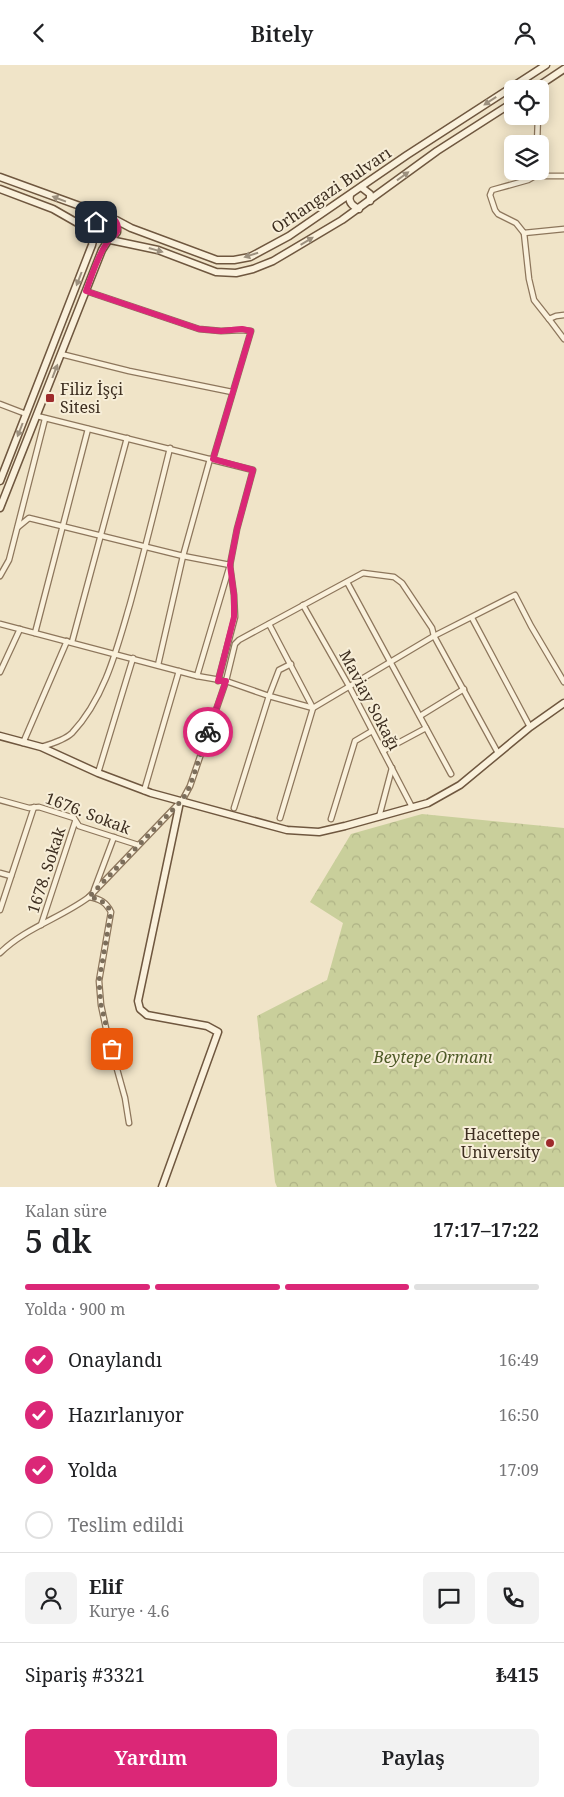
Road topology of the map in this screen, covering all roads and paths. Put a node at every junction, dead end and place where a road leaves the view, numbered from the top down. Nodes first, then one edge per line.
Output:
1 (546, 65) edge
2 (564, 69) edge
3 (548, 80) edge
4 (504, 108) edge
5 (549, 175) edge
6 (0, 177) edge
7 (564, 177) edge
8 (529, 180) edge
9 (361, 187) junction
10 (0, 189) edge
11 (350, 195) junction
12 (370, 201) junction
13 (359, 209) junction
14 (105, 216) junction
15 (116, 220) junction
16 (564, 229) edge
17 (95, 233) junction
18 (524, 233) junction
19 (108, 239) junction
20 (86, 291) junction
21 (564, 315) edge
22 (549, 319) junction
23 (564, 339) edge
24 (61, 354) junction
25 (232, 392) junction
26 (0, 404) edge
27 (26, 414) junction
28 (37, 416) junction
29 (45, 419) junction
30 (88, 429) junction
31 (127, 438) junction
32 (170, 449) junction
33 (211, 459) junction
34 (0, 481) edge
35 (0, 508) edge
36 (62, 525) junction
37 (18, 527) junction
38 (101, 535) junction
39 (146, 547) junction
40 (184, 556) junction
41 (230, 565) junction
42 (0, 576) edge
43 (347, 582) junction
44 (304, 605) junction
45 (472, 617) junction
46 (0, 624) edge
47 (269, 624) junction
48 (20, 629) junction
49 (35, 633) junction
50 (434, 636) junction
51 (70, 642) junction
52 (115, 654) junction
53 (133, 658) junction
54 (391, 661) junction
55 (291, 664) junction
56 (158, 665) junction
57 (179, 671) junction
58 (0, 672) edge
59 (197, 676) junction
60 (218, 681) junction
61 (226, 681) junction
62 (564, 682) edge
63 (349, 685) junction
64 (464, 689) junction
65 (269, 696) junction
66 (564, 703) edge
67 (314, 708) junction
68 (420, 716) junction
69 (530, 727) junction
70 (426, 729) junction
71 (372, 731) junction
72 (0, 736) edge
73 (23, 743) junction
74 (42, 747) junction
75 (383, 751) junction
76 (498, 753) junction
77 (392, 768) junction
78 (98, 773) junction
79 (451, 775) dead end
80 (144, 791) junction
81 (0, 800) edge
82 (180, 801) junction
83 (34, 807) junction
84 (412, 807) junction
85 (234, 808) dead end
86 (379, 817) junction
87 (280, 818) dead end
88 (332, 819) dead end
89 (75, 822) junction
90 (114, 837) junction
91 (138, 845) junction
92 (0, 873) edge
93 (11, 876) junction
94 (93, 893) junction
95 (89, 897) junction
96 (0, 910) edge
97 (41, 926) junction
98 (0, 945) edge
99 (6, 947) junction
100 (0, 953) edge
101 (129, 1123) dead end
102 (162, 1187) edge

1 -> 9 main road, Orhangazi Bulvarı
2 - 3 main road
12 -> 4 main road, Orhangazi Bulvarı
5 - 7 street
14 -> 6 main road, Orhangazi Bulvarı
8 - 18 street
9 - 11 main road, Orhangazi Bulvarı
9 - 12 main road
10 - 17 main road, Orhangazi Bulvarı
11 - 13 main road
11 -> 15 main road, Orhangazi Bulvarı
12 - 13 main road, Orhangazi Bulvarı
19 -> 13 main road, Orhangazi Bulvarı
14 - 15 main road, Orhangazi Bulvarı
14 - 17 main road
15 - 19 main road
16 - 18 street
17 - 19 main road, Orhangazi Bulvarı
17 -> 27 main road
18 - 22 street
19 - 20 main road
20 - 24 main road
20 - 25 street
21 - 22 street
22 - 23 street
24 - 25 street
28 -> 24 main road
25 - 33 street
26 - 27 street
27 -> 34 main road
28 - 29 street
28 - 35 main road
29 - 30 street
29 - 37 street
30 - 31 street
30 - 36 street
31 - 32 street
31 - 38 street
32 - 33 street
32 - 39 street
33 - 40 street
33 - 41 street
36 - 37 street
36 - 38 street
36 - 49 street
37 - 42 street
38 - 39 street
38 - 51 street
39 - 40 street
39 - 52 street
40 - 41 street
40 - 56 street
41 - 59 street
41 - 60 street
43 - 44 street
43 - 50 street
43 - 54 street
44 - 47 street
44 - 63 street, Maviay Sokağı
45 - 50 street
45 - 62 street
45 - 69 street
46 - 48 street
47 - 55 street
47 - 61 street
48 - 49 street
48 - 58 street
49 - 51 street
50 - 54 street
50 - 64 street
51 - 52 street
51 - 73 street
52 - 53 street
52 - 74 street
53 - 56 street
53 - 78 street
54 - 63 street
54 - 68 street
55 - 65 street
55 - 67 street
56 - 57 street
57 - 59 street
57 - 80 street
59 - 60 street
60 - 61 street
61 - 65 street
61 - 82 street
63 - 67 street
63 - 71 street, Maviay Sokağı
64 - 68 street
64 - 76 street
65 - 67 street
65 - 85 street
66 - 69 main road
67 - 87 street
68 - 70 street
69 - 76 main road
70 - 75 street
70 - 79 street
71 - 75 street, Maviay Sokağı
71 - 88 street
72 - 73 main road
73 - 74 main road
74 - 78 main road
75 - 77 street, Maviay Sokağı
76 - 84 main road
77 - 84 street, Maviay Sokağı
77 - 86 street
78 - 80 main road
80 - 82 main road
81 - 83 street, 1676. Sokak
82 - 86 main road
82 - 91 street
82 - 102 main road
83 - 89 street, 1676. Sokak
83 - 93 street
84 - 86 main road
89 - 90 street, 1676. Sokak
89 - 97 street, 1678. Sokak
90 - 91 street, 1676. Sokak
90 - 94 street
91 - 94 street
92 - 93 street
93 - 96 street
94 - 95 street
95 - 97 street
95 - 101 street
97 - 99 street
98 - 99 street
99 - 100 street

